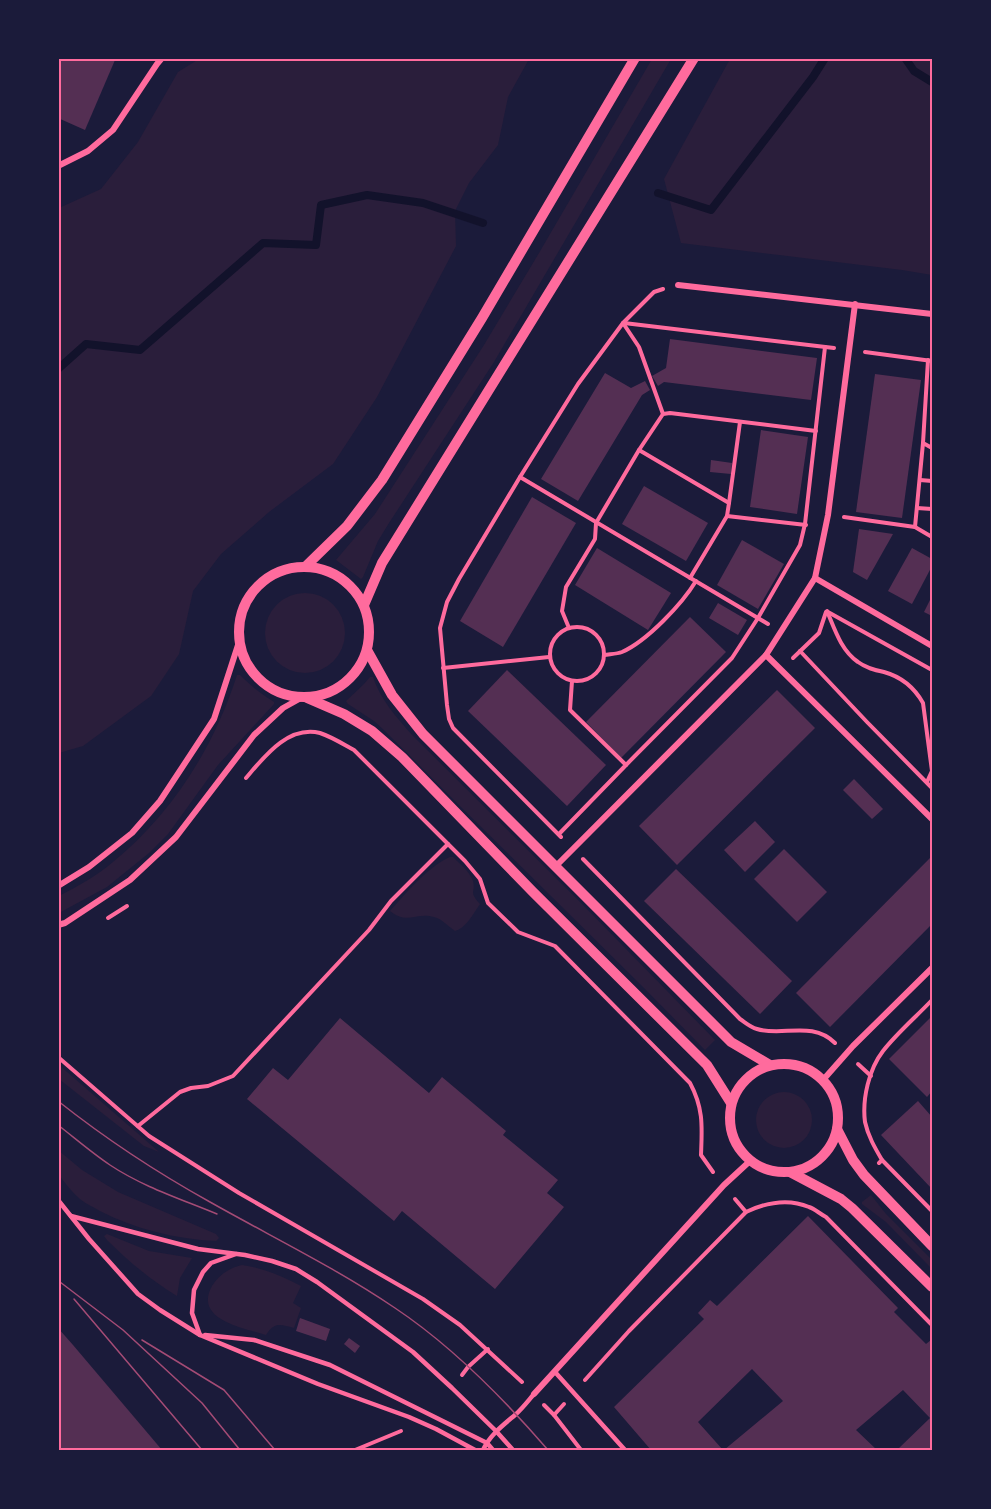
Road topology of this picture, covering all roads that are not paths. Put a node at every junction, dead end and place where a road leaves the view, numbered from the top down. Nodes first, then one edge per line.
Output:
1 (162, 58) edge
2 (635, 58) edge
3 (694, 58) edge
4 (58, 166) edge
5 (678, 285) road end
6 (855, 304) junction
7 (933, 314) edge
8 (306, 566) junction
9 (815, 578) junction
10 (364, 605) junction
11 (239, 642) junction
12 (933, 646) edge
13 (367, 650) junction
14 (766, 656) junction
15 (304, 698) junction
16 (933, 819) edge
17 (555, 867) junction
18 (58, 886) edge
19 (58, 925) edge
20 (933, 968) edge
21 (770, 1065) junction
22 (823, 1080) junction
23 (731, 1103) junction
24 (837, 1130) junction
25 (750, 1161) junction
26 (790, 1172) junction
27 (58, 1200) edge
28 (71, 1216) junction
29 (933, 1246) edge
30 (238, 1253) junction
31 (933, 1287) edge
32 (200, 1335) junction
33 (555, 1372) junction
34 (534, 1394) joint
35 (496, 1431) junction
36 (487, 1443) junction
37 (475, 1450) edge
38 (483, 1450) edge
39 (493, 1450) edge
40 (513, 1450) edge
41 (625, 1450) edge

1 - 4 street
2 - 8 street
3 - 10 street
5 - 6 street
6 - 7 street
6 - 9 street
8 - 10 street
8 - 11 street
9 - 12 street
9 - 14 street
10 - 13 street
11 - 15 street
11 - 18 street
13 - 15 street
13 - 17 street
14 - 16 street
14 - 17 street
15 - 19 street
15 - 23 street
17 - 21 street
20 - 22 street
21 - 22 street
21 - 23 street
22 - 24 street
23 - 25 street
24 - 26 street
24 - 29 street
25 - 26 street
25 - 33 street
26 - 31 street
27 - 28 lane
28 - 30 lane
28 - 32 lane
30 - 32 lane
30 - 35 lane
32 - 36 lane
32 - 37 lane
33 - 34 street
33 - 41 lane
34 - 35 lane
35 - 36 lane
35 - 40 lane
36 - 38 lane
36 - 39 lane

